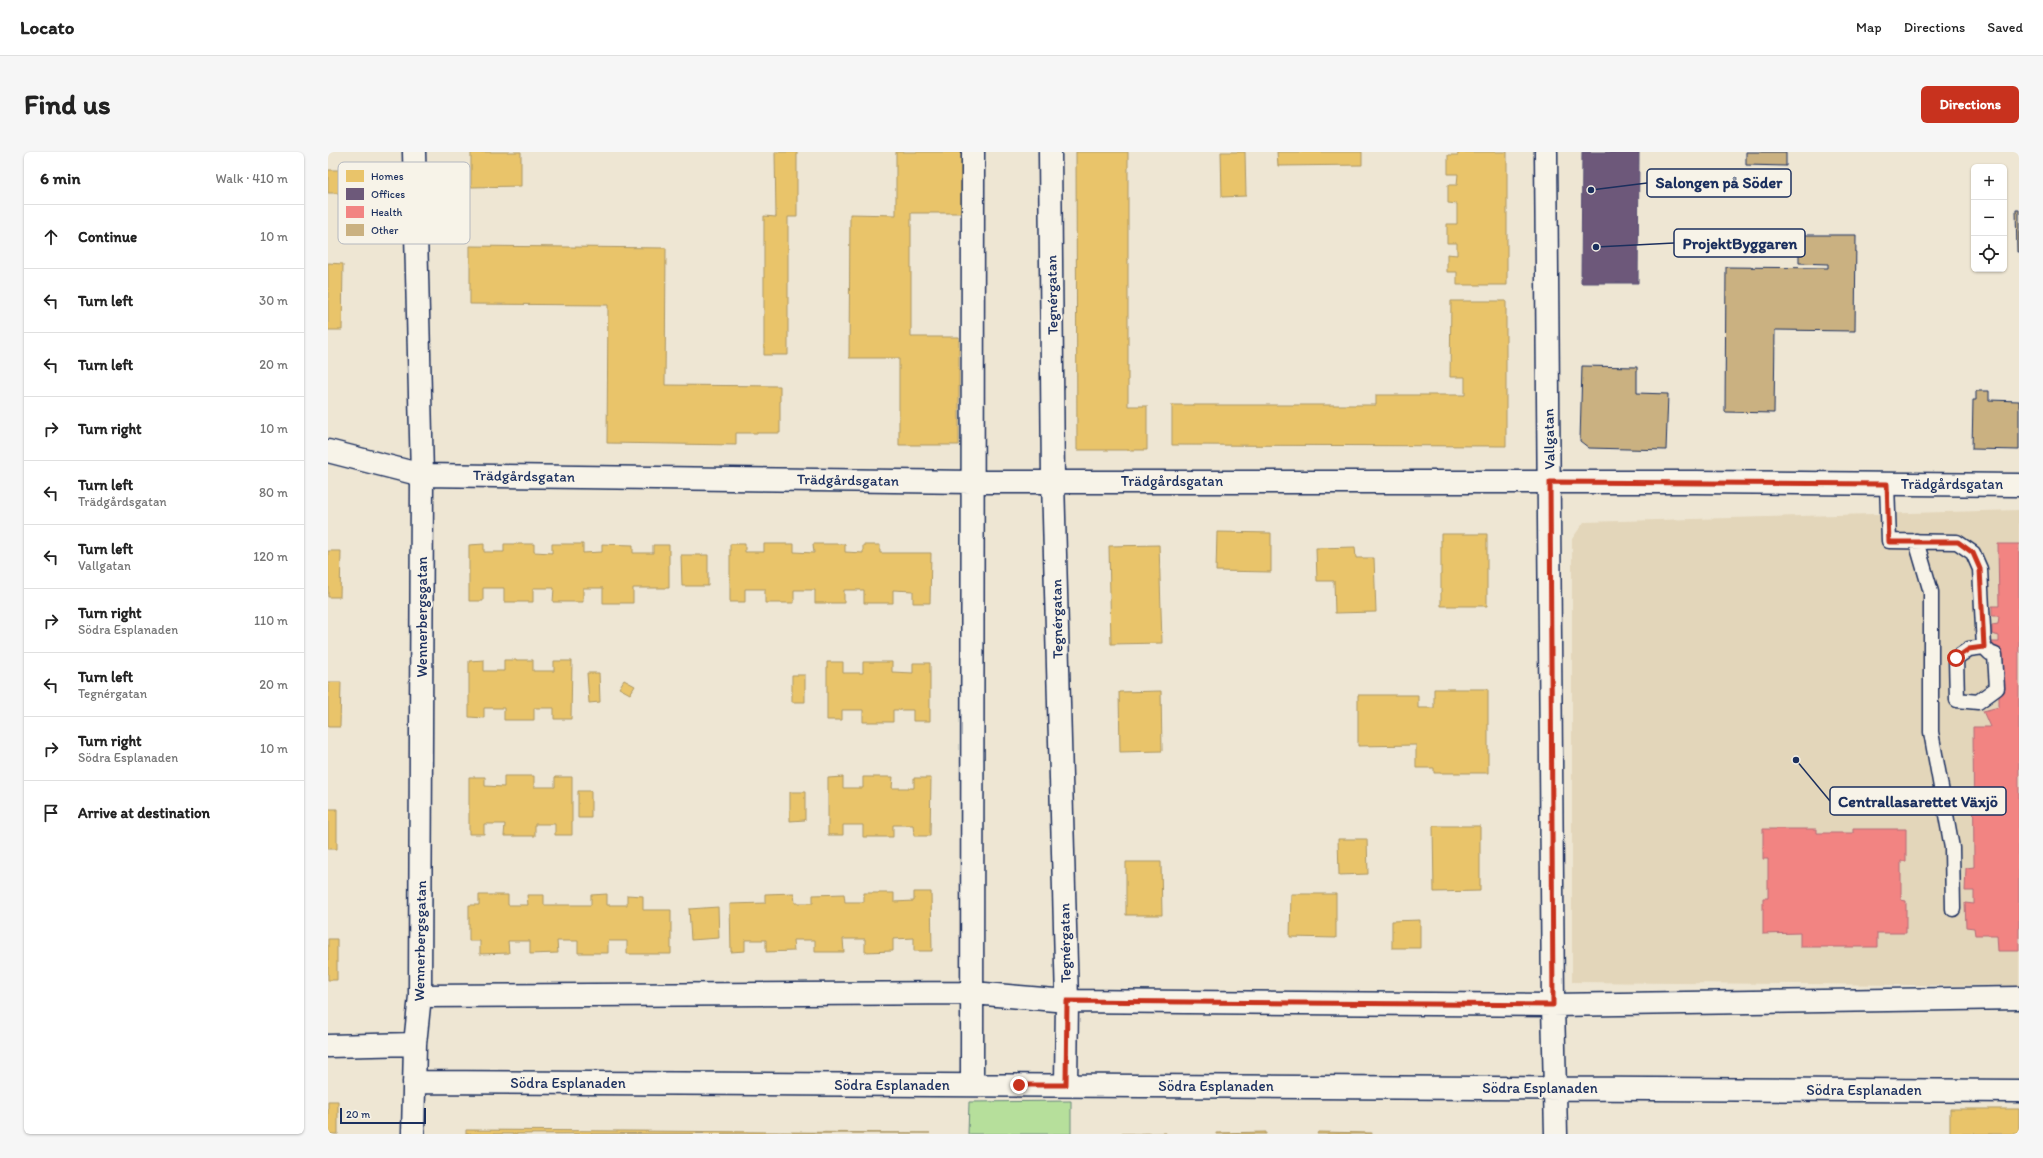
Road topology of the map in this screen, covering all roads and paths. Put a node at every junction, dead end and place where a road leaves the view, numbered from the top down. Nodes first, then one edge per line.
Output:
1 (414, 152) edge
2 (973, 152) edge
3 (1050, 152) edge
4 (1546, 152) edge
5 (414, 162) edge
6 (416, 244) edge
7 (328, 451) edge
8 (422, 475) junction
9 (1054, 480) junction
10 (972, 482) junction
11 (1550, 482) junction
12 (1887, 484) junction
13 (2019, 485) edge
14 (1916, 542) junction
15 (1984, 647) dead end
16 (1953, 909) dead end
17 (973, 993) junction
18 (420, 996) junction
19 (2019, 998) edge
20 (1067, 1001) junction
21 (1553, 1005) junction
22 (415, 1044) junction
23 (328, 1046) edge
24 (414, 1082) junction
25 (972, 1085) junction
26 (1066, 1085) junction
27 (1556, 1088) junction
28 (2019, 1091) edge
29 (413, 1134) edge
30 (1556, 1134) edge

1 - 5 street, Wennerbergsgatan
2 - 10 street
3 - 9 street, Tegnérgatan
4 - 11 street, Vallgatan
6 - 8 street, Wennerbergsgatan
7 - 8 street, Trädgårdsgatan
8 - 10 street, Trädgårdsgatan
8 - 18 street, Wennerbergsgatan
9 - 10 street, Trädgårdsgatan
9 - 11 street, Trädgårdsgatan
9 - 20 street, Tegnérgatan
10 - 17 street
11 - 12 street, Trädgårdsgatan
11 - 21 street, Vallgatan
12 - 13 street, Trädgårdsgatan
12 - 14 lane
14 - 15 lane
14 - 16 lane
17 - 18 street
17 - 20 street
17 - 25 street
18 - 22 street, Wennerbergsgatan
19 - 21 street
20 - 21 street
20 - 26 street, Tegnérgatan
21 - 27 street, Vallgatan
22 - 23 street
22 - 24 street, Wennerbergsgatan
24 - 25 street, Södra Esplanaden
24 - 29 street, Wennerbergsgatan
25 - 26 street, Södra Esplanaden
26 - 27 street, Södra Esplanaden
27 - 28 street, Södra Esplanaden
27 - 30 street, Vallgatan

